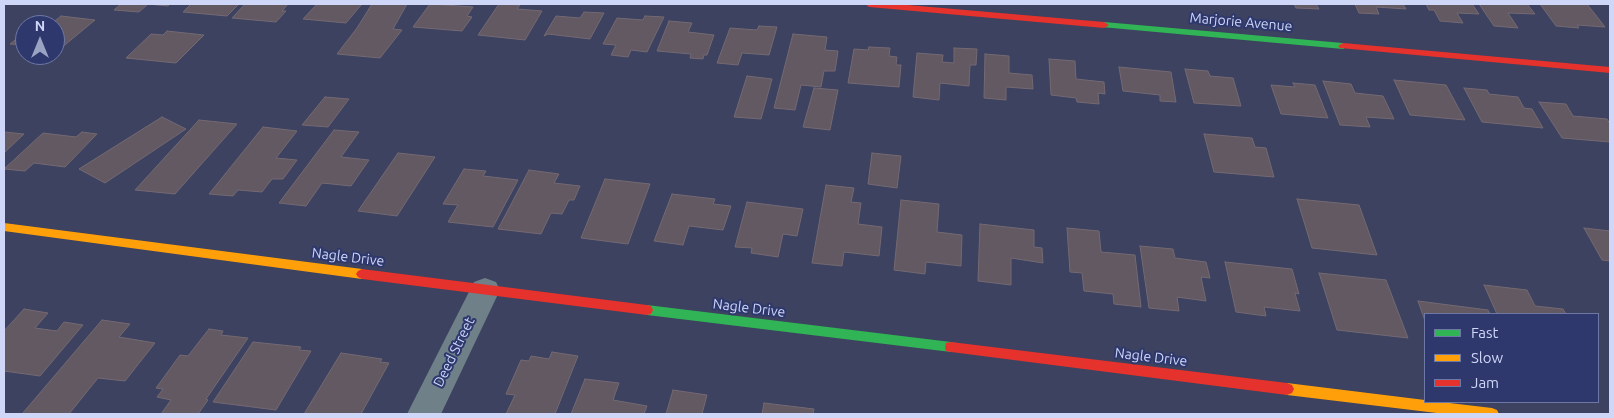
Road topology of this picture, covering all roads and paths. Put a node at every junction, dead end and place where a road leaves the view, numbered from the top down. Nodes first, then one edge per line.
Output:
1 (869, 4) edge
2 (1610, 70) edge
3 (4, 228) edge
4 (485, 290) junction
5 (424, 414) edge
6 (1492, 414) edge

1 - 2 street, Marjorie Avenue
3 - 4 street, Nagle Drive
4 - 5 street, Deed Street
4 - 6 street, Nagle Drive

